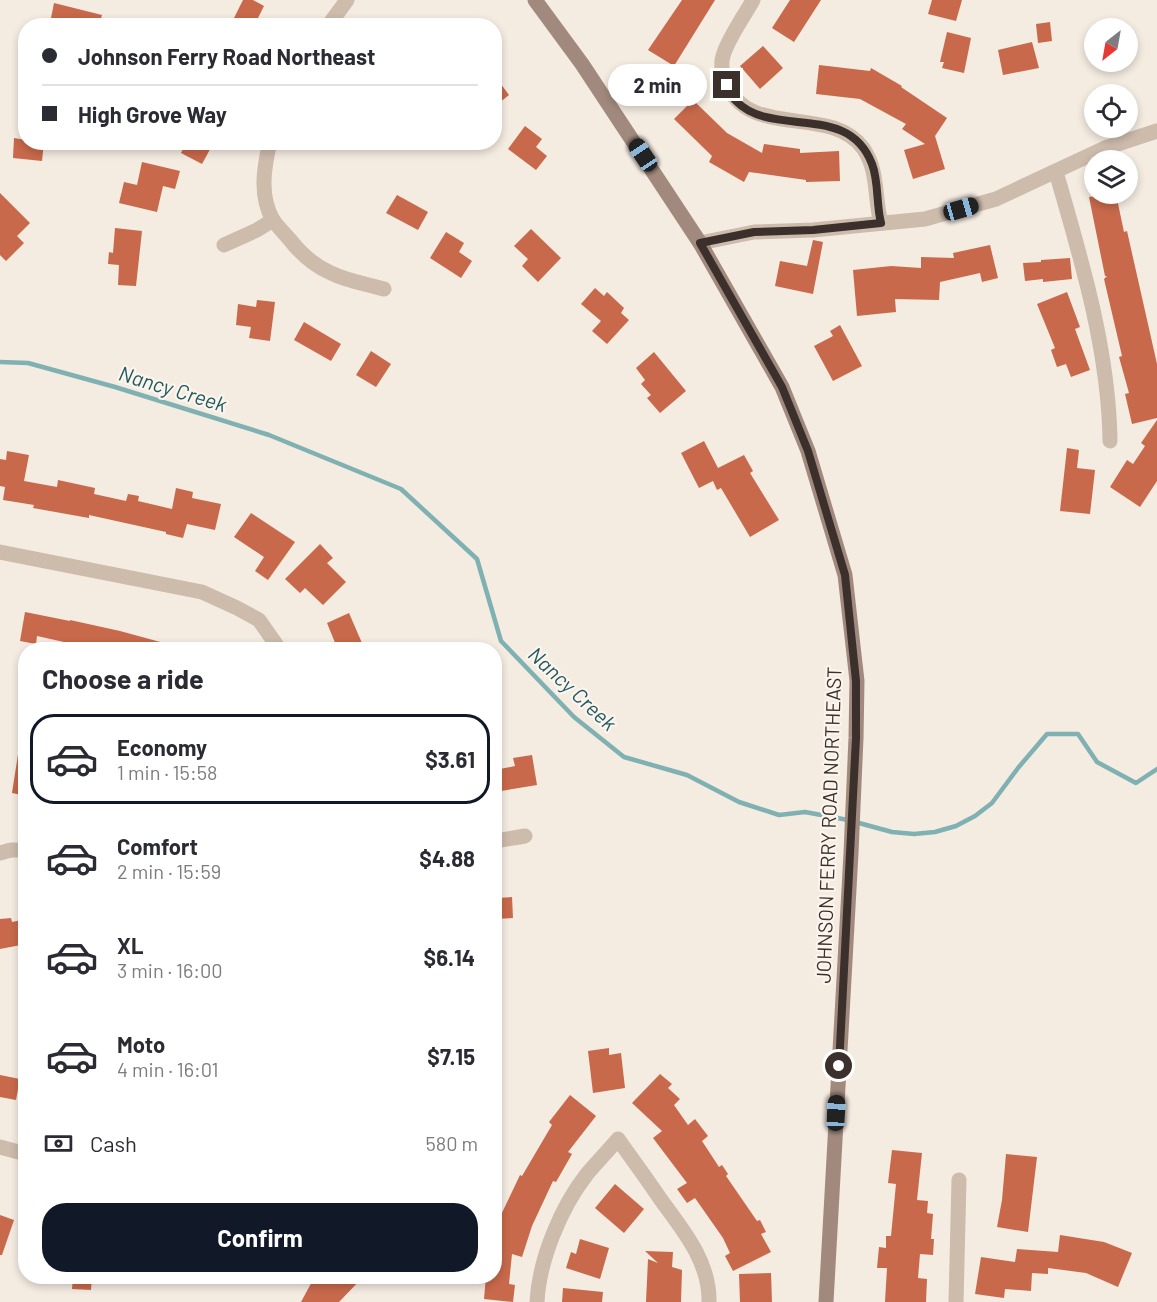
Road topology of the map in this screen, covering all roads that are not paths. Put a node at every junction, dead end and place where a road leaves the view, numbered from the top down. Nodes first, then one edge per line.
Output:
1 (347, 0) edge
2 (535, 0) edge
3 (753, 0) edge
4 (334, 18) edge
5 (1157, 131) edge
6 (268, 150) edge
7 (1056, 172) junction
8 (273, 220) junction
9 (881, 223) junction
10 (700, 243) junction
11 (224, 245) dead end
12 (384, 289) dead end
13 (1110, 441) dead end
14 (0, 552) edge
15 (274, 642) edge
16 (525, 836) dead end
17 (502, 840) edge
18 (18, 850) edge
19 (0, 853) edge
20 (0, 1147) edge
21 (18, 1152) edge
22 (959, 1180) dead end
23 (537, 1302) edge
24 (709, 1302) edge
25 (825, 1302) edge
26 (956, 1302) edge

1 - 4 street
2 - 10 main road, JOHNSON FERRY ROAD NORTHEAST
3 - 9 street
5 - 7 street
6 - 8 street
7 - 9 street
7 - 13 street
8 - 11 street
8 - 12 street
9 - 10 street
10 - 25 main road, JOHNSON FERRY ROAD NORTHEAST
14 - 15 street
16 - 17 street
18 - 19 street
20 - 21 street
22 - 26 street
23 - 24 street

